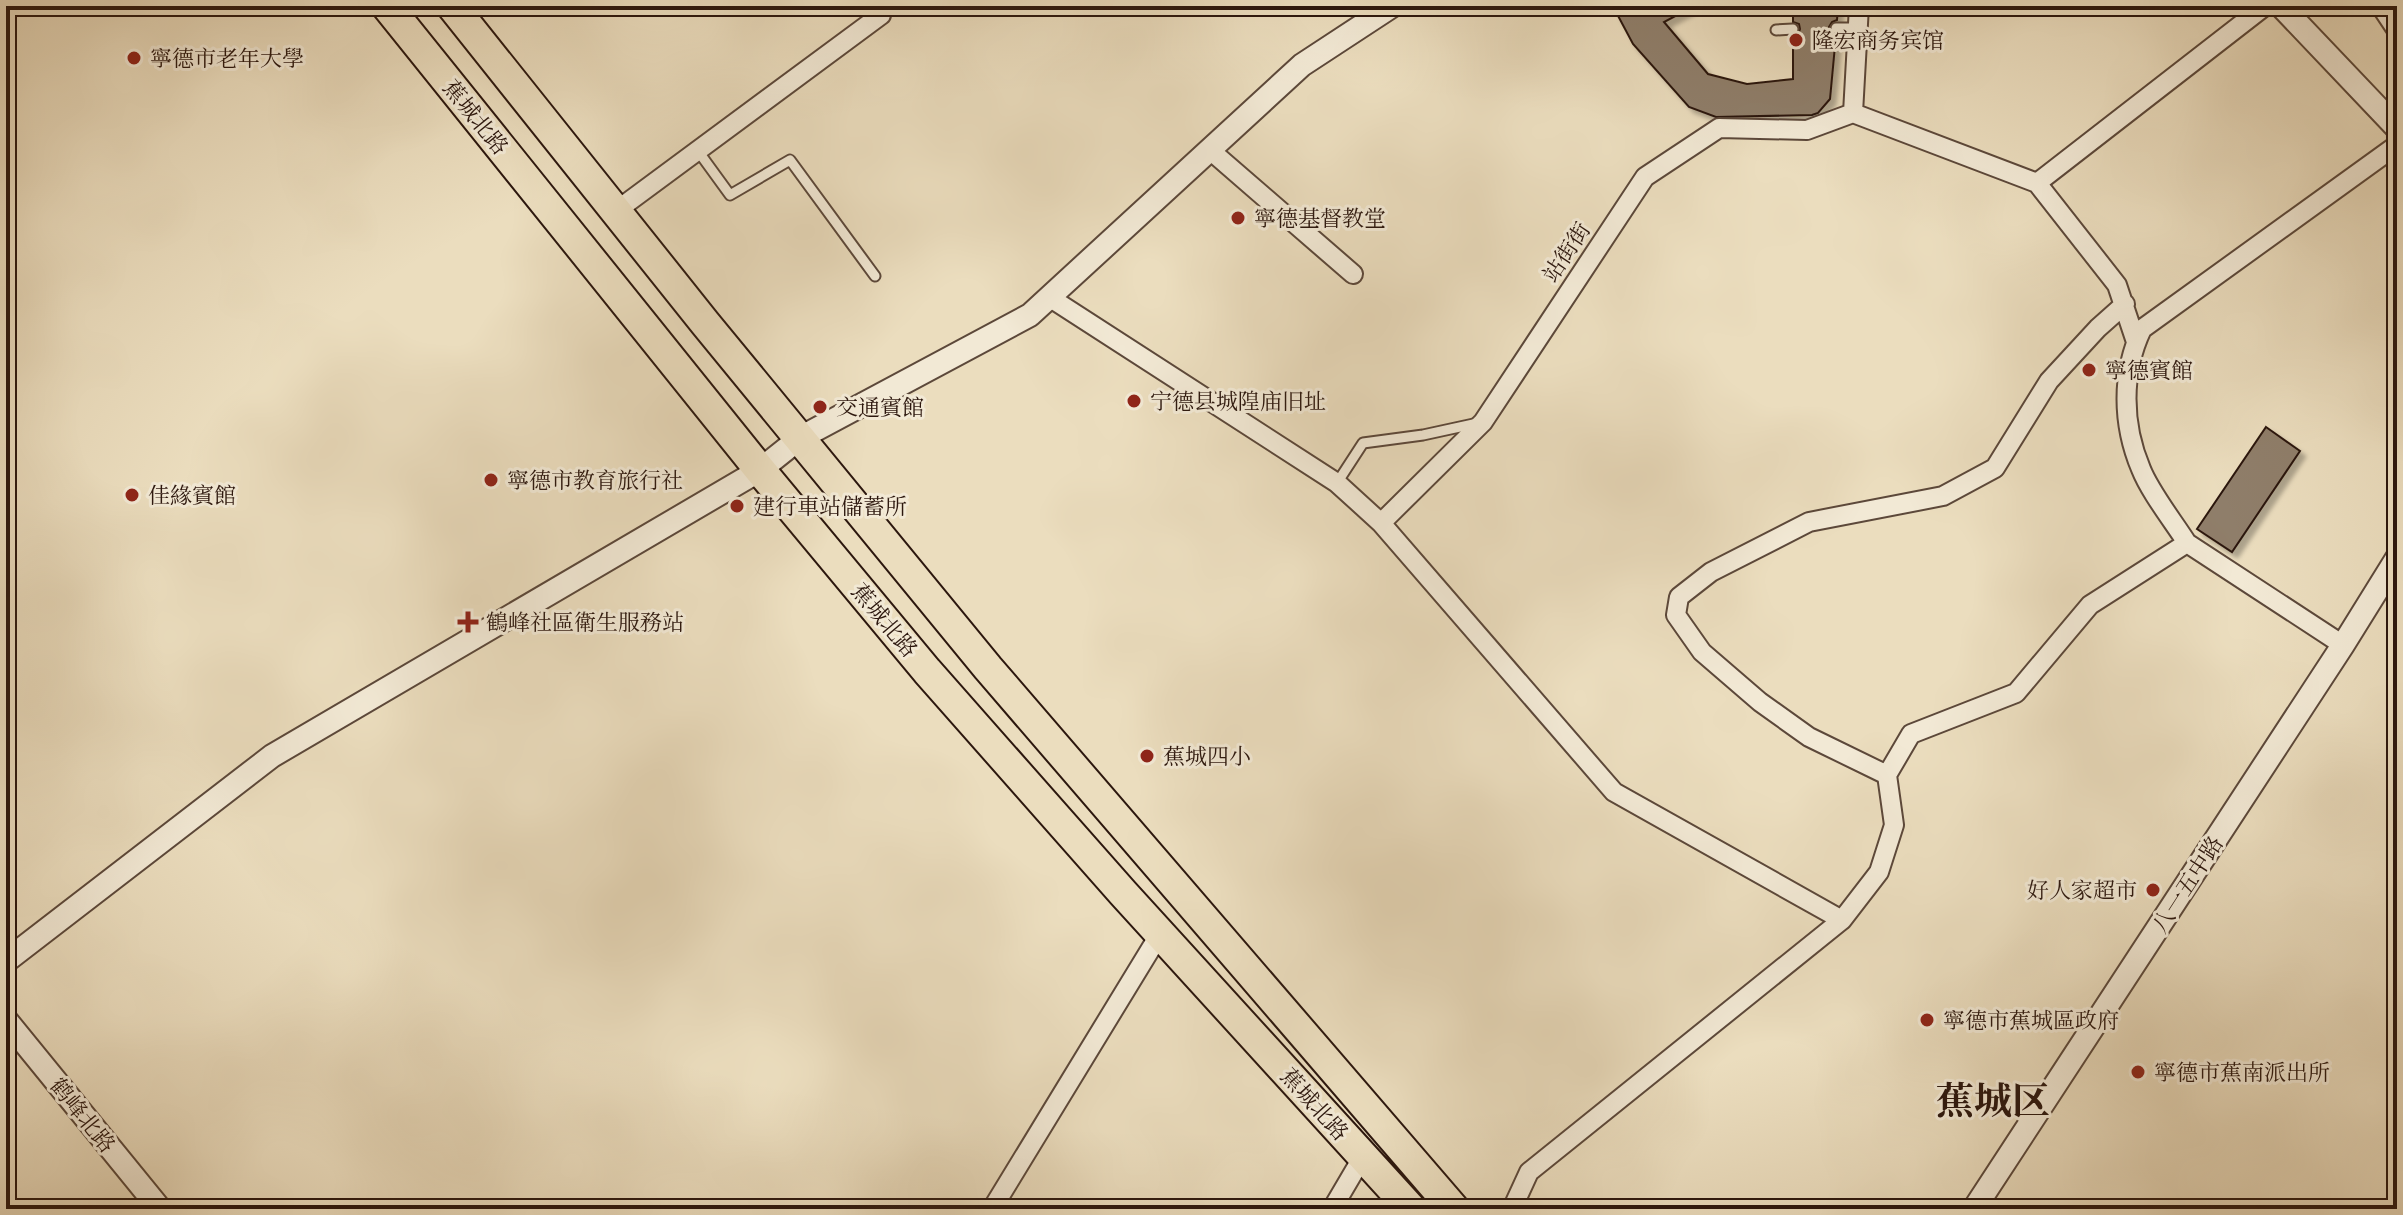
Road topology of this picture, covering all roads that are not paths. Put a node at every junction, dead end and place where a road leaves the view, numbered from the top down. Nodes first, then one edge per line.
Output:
1 (387, 6) edge
2 (452, 6) edge
3 (1392, 6) edge
4 (1859, 6) edge
5 (2265, 6) edge
6 (2281, 6) edge
7 (2383, 6) edge
8 (881, 15) dead end
9 (2397, 27) edge
10 (1836, 28) dead end
11 (1858, 28) junction
12 (1793, 29) dead end
13 (1776, 30) dead end
14 (1853, 113) junction
15 (2397, 128) edge
16 (2397, 145) edge
17 (1210, 150) junction
18 (698, 151) junction
19 (2037, 183) junction
20 (616, 211) junction
21 (1353, 274) dead end
22 (875, 276) dead end
23 (1049, 297) junction
24 (2125, 304) junction
25 (2136, 342) junction
26 (1483, 422) junction
27 (800, 438) junction
28 (760, 470) junction
29 (1337, 483) junction
30 (1381, 523) junction
31 (2187, 543) junction
32 (2397, 558) edge
33 (2343, 645) junction
34 (1887, 775) junction
35 (1842, 920) junction
36 (1161, 932) junction
37 (6, 961) edge
38 (6, 1020) edge
39 (1362, 1158) junction
40 (160, 1209) edge
41 (992, 1209) edge
42 (1332, 1209) edge
43 (1411, 1209) edge
44 (1454, 1209) edge
45 (1512, 1209) edge
46 (1974, 1209) edge

1 - 28 highway, 蕉城北路
2 - 20 highway, 蕉城北路
3 - 17 street
4 - 11 street
5 - 19 street
6 - 15 street
7 - 9 street
8 - 18 street
10 - 11 lane
11 - 14 street
12 - 13 lane
14 - 19 street
14 - 26 street, 站街街
16 - 25 street
17 - 21 street
17 - 23 street
18 - 20 street
18 - 22 lane
19 - 24 street
20 - 27 highway, 蕉城北路
23 - 27 street
23 - 29 street
24 - 25 street
24 - 34 street
25 - 31 street
26 - 29 lane
26 - 30 street, 站街街
27 - 28 street
27 - 44 highway, 蕉城北路
28 - 36 highway, 蕉城北路
28 - 37 street
29 - 30 street
30 - 35 street
31 - 33 street
31 - 34 street
32 - 33 street, 八一五中路
33 - 46 street, 八一五中路
34 - 35 street
35 - 45 street
36 - 39 highway, 蕉城北路
36 - 41 street
38 - 40 street, 鹤峰北路
39 - 42 street
39 - 43 highway, 蕉城北路

